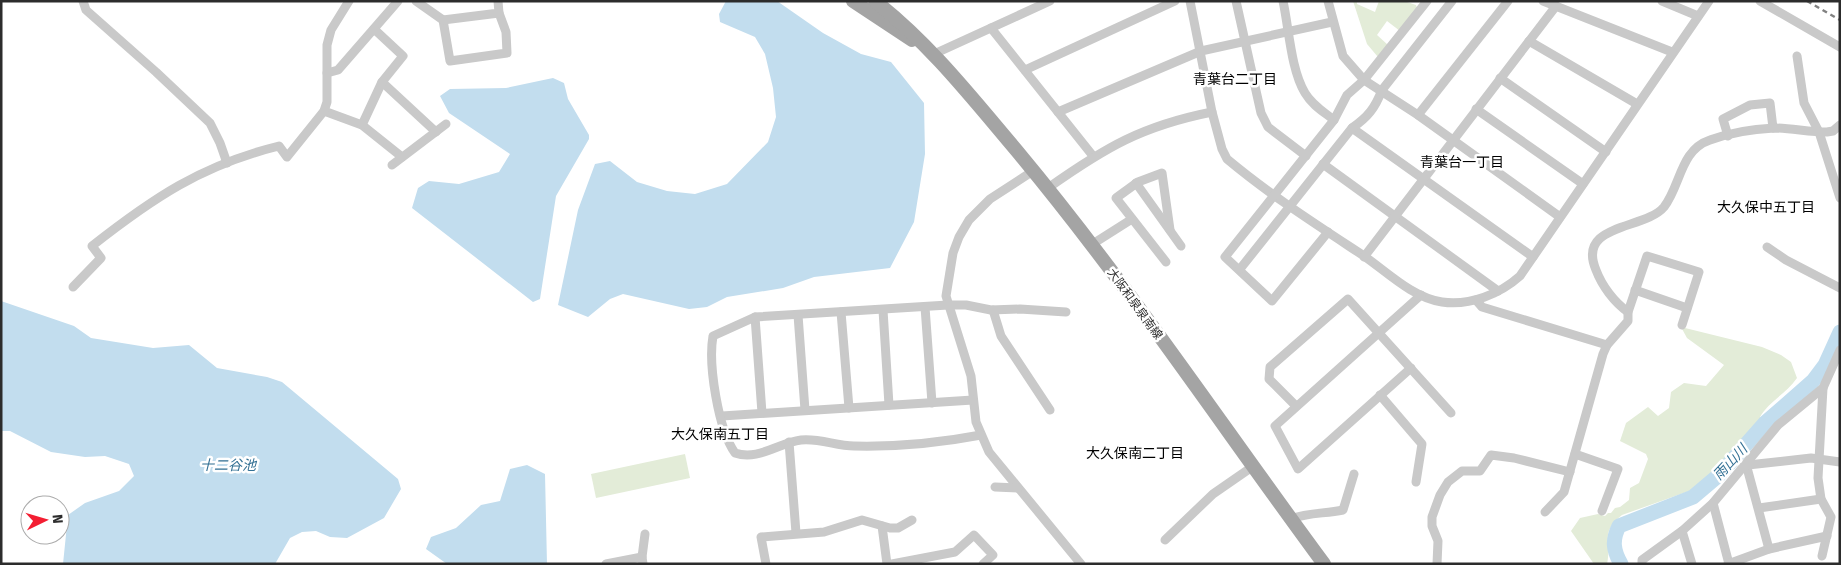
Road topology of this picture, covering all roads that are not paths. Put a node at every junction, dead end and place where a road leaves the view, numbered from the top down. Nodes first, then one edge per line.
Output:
1 (82, 1) edge
2 (348, 1) edge
3 (398, 1) edge
4 (416, 1) edge
5 (498, 1) edge
6 (853, 1) edge
7 (875, 1) edge
8 (1050, 1) edge
9 (1175, 1) edge
10 (1190, 1) edge
11 (1236, 1) edge
12 (1283, 1) edge
13 (1328, 1) edge
14 (1452, 1) edge
15 (1508, 1) edge
16 (1543, 1) edge
17 (1662, 1) edge
18 (1708, 1) edge
19 (1760, 1) edge
20 (1422, 2) edge
21 (1556, 6) junction
22 (499, 13) junction
23 (1698, 16) junction
24 (443, 20) junction
25 (1332, 22) junction
26 (991, 28) junction
27 (374, 30) junction
28 (1289, 31) junction
29 (1244, 40) junction
30 (1529, 42) junction
31 (1840, 47) edge
32 (1200, 51) junction
33 (1672, 52) junction
34 (934, 54) junction
35 (1797, 56) dead end
36 (1025, 70) junction
37 (327, 73) junction
38 (1500, 78) junction
39 (1364, 80) junction
40 (382, 82) junction
41 (1382, 90) junction
42 (1637, 104) junction
43 (1476, 109) junction
44 (324, 111) junction
45 (1058, 112) junction
46 (1212, 112) junction
47 (1418, 115) junction
48 (1334, 120) junction
49 (446, 124) dead end
50 (362, 125) junction
51 (1840, 125) edge
52 (1352, 128) junction
53 (1773, 128) junction
54 (436, 132) junction
55 (1819, 132) junction
56 (1728, 136) junction
57 (1453, 140) junction
58 (1606, 152) junction
59 (1093, 156) junction
60 (1306, 156) junction
61 (402, 157) junction
62 (227, 164) junction
63 (1322, 164) junction
64 (392, 165) dead end
65 (1033, 171) junction
66 (1423, 178) junction
67 (1136, 183) junction
68 (1583, 184) junction
69 (1048, 188) junction
70 (1275, 194) junction
71 (1840, 198) edge
72 (1290, 206) junction
73 (1394, 216) junction
74 (1560, 217) junction
75 (1132, 219) junction
76 (1170, 230) junction
77 (1328, 232) junction
78 (1091, 245) junction
79 (1181, 246) dead end
80 (1767, 247) dead end
81 (1364, 257) junction
82 (1533, 257) junction
83 (1166, 262) dead end
84 (1240, 269) junction
85 (73, 287) dead end
86 (1840, 288) edge
87 (1635, 290) junction
88 (1498, 291) junction
89 (1421, 295) junction
90 (1476, 300) junction
91 (948, 305) junction
92 (926, 307) junction
93 (1688, 308) junction
94 (883, 310) junction
95 (993, 310) junction
96 (841, 312) junction
97 (1066, 312) dead end
98 (1628, 312) junction
99 (798, 315) junction
100 (755, 317) junction
101 (1682, 325) dead end
102 (1380, 333) junction
103 (1608, 344) junction
104 (1840, 350) edge
105 (1411, 368) junction
106 (1823, 388) junction
107 (1380, 395) junction
108 (973, 400) junction
109 (932, 403) junction
110 (889, 405) junction
111 (1296, 406) junction
112 (849, 408) junction
113 (805, 410) junction
114 (1050, 410) dead end
115 (762, 413) junction
116 (1451, 413) dead end
117 (722, 416) junction
118 (980, 435) junction
119 (789, 442) junction
120 (1576, 454) junction
121 (1818, 459) junction
122 (1840, 462) edge
123 (1747, 464) junction
124 (1252, 467) junction
125 (1570, 472) junction
126 (1354, 474) dead end
127 (1416, 482) dead end
128 (995, 487) dead end
129 (1018, 488) junction
130 (1821, 499) junction
131 (1713, 503) junction
132 (1759, 508) junction
133 (1602, 511) dead end
134 (1545, 512) dead end
135 (1291, 519) junction
136 (912, 520) dead end
137 (882, 526) junction
138 (1682, 531) junction
139 (796, 533) junction
140 (646, 534) dead end
141 (1827, 536) junction
142 (1164, 540) dead end
143 (1769, 548) junction
144 (1822, 556) dead end
145 (642, 560) edge
146 (606, 564) edge
147 (766, 564) edge
148 (887, 564) edge
149 (892, 564) edge
150 (983, 564) edge
151 (1081, 564) edge
152 (1324, 564) edge
153 (1437, 564) edge
154 (1642, 564) edge
155 (1692, 564) edge
156 (1729, 564) edge

1 - 62 street
2 - 37 street
3 - 27 street
4 - 24 street
5 - 22 street
6 - 34 main road, 大阪和泉泉南線
7 - 34 main road, 大阪和泉泉南線
8 - 26 street
9 - 36 street
10 - 32 street
11 - 29 street
12 - 28 street
13 - 25 street
14 - 41 street
15 - 47 street
16 - 21 street
17 - 23 street
18 - 23 street
19 - 31 street
20 - 39 street
21 - 30 street
21 - 33 street
22 - 24 street
22 - 24 street
23 - 33 street
25 - 28 street
25 - 39 street
26 - 34 street
26 - 36 street
27 - 37 street
27 - 40 street
28 - 29 street
28 - 48 street
29 - 32 street
29 - 60 street
30 - 38 street
30 - 42 street
32 - 45 street
32 - 46 street
33 - 42 street
34 - 65 main road, 大阪和泉泉南線
35 - 55 street
36 - 45 street
37 - 44 street
38 - 43 street
38 - 58 street
39 - 41 street
39 - 48 street
40 - 50 street
40 - 54 street
41 - 47 street
41 - 52 street
42 - 58 street
43 - 57 street
43 - 68 street
44 - 50 street
44 - 62 street
45 - 59 street
46 - 59 street
46 - 70 street
47 - 57 street
48 - 60 street
49 - 54 street
50 - 61 street
51 - 55 street
52 - 63 street
52 - 66 street
53 - 55 street
53 - 56 street
53 - 56 street
54 - 61 street
55 - 71 street
56 - 98 street
57 - 66 street
57 - 74 street
58 - 68 street
59 - 69 street
60 - 70 street
61 - 64 street
62 - 85 street
63 - 72 street
63 - 73 street
65 - 69 main road, 大阪和泉泉南線
65 - 91 street
66 - 73 street
66 - 82 street
67 - 75 street
67 - 76 street
67 - 76 street
68 - 74 street
69 - 78 main road, 大阪和泉泉南線
70 - 72 street
70 - 84 street
72 - 77 street
72 - 84 street
73 - 81 street
73 - 88 street
74 - 82 street
75 - 78 street
75 - 83 street
76 - 79 street
77 - 81 street
77 - 84 street
78 - 124 main road, 大阪和泉泉南線
80 - 86 street
81 - 89 street
82 - 88 street
87 - 93 street
87 - 93 street
87 - 98 street
88 - 90 street
89 - 90 street
89 - 102 street
90 - 103 street
91 - 92 street
91 - 95 street
91 - 108 street
92 - 94 street
92 - 109 street
93 - 101 street
94 - 96 street
94 - 110 street
95 - 97 street
95 - 114 street
96 - 99 street
96 - 112 street
98 - 103 street
99 - 100 street
99 - 113 street
100 - 115 street
100 - 117 street
102 - 105 street
102 - 111 street
102 - 111 street
103 - 120 street
104 - 106 street
105 - 107 street
105 - 116 street
106 - 121 street
106 - 123 street
107 - 111 street
107 - 127 street
108 - 109 street
108 - 118 street
109 - 110 street
110 - 112 street
112 - 113 street
113 - 115 street
115 - 117 street
117 - 119 street
118 - 119 street
118 - 129 street
119 - 139 street
120 - 125 street
120 - 133 street
121 - 122 street
121 - 123 street
121 - 130 street
123 - 131 street
123 - 132 street
124 - 135 main road, 大阪和泉泉南線
124 - 142 street
125 - 134 street
125 - 153 street
126 - 135 street
128 - 129 street
129 - 151 street
130 - 132 street
130 - 141 street
131 - 138 street
131 - 156 street
132 - 143 street
135 - 152 main road, 大阪和泉泉南線
136 - 137 street
137 - 139 street
137 - 148 street
138 - 154 street
138 - 155 street
139 - 147 street
140 - 145 street
141 - 143 street
141 - 144 street
143 - 156 street
145 - 146 street
149 - 150 street

